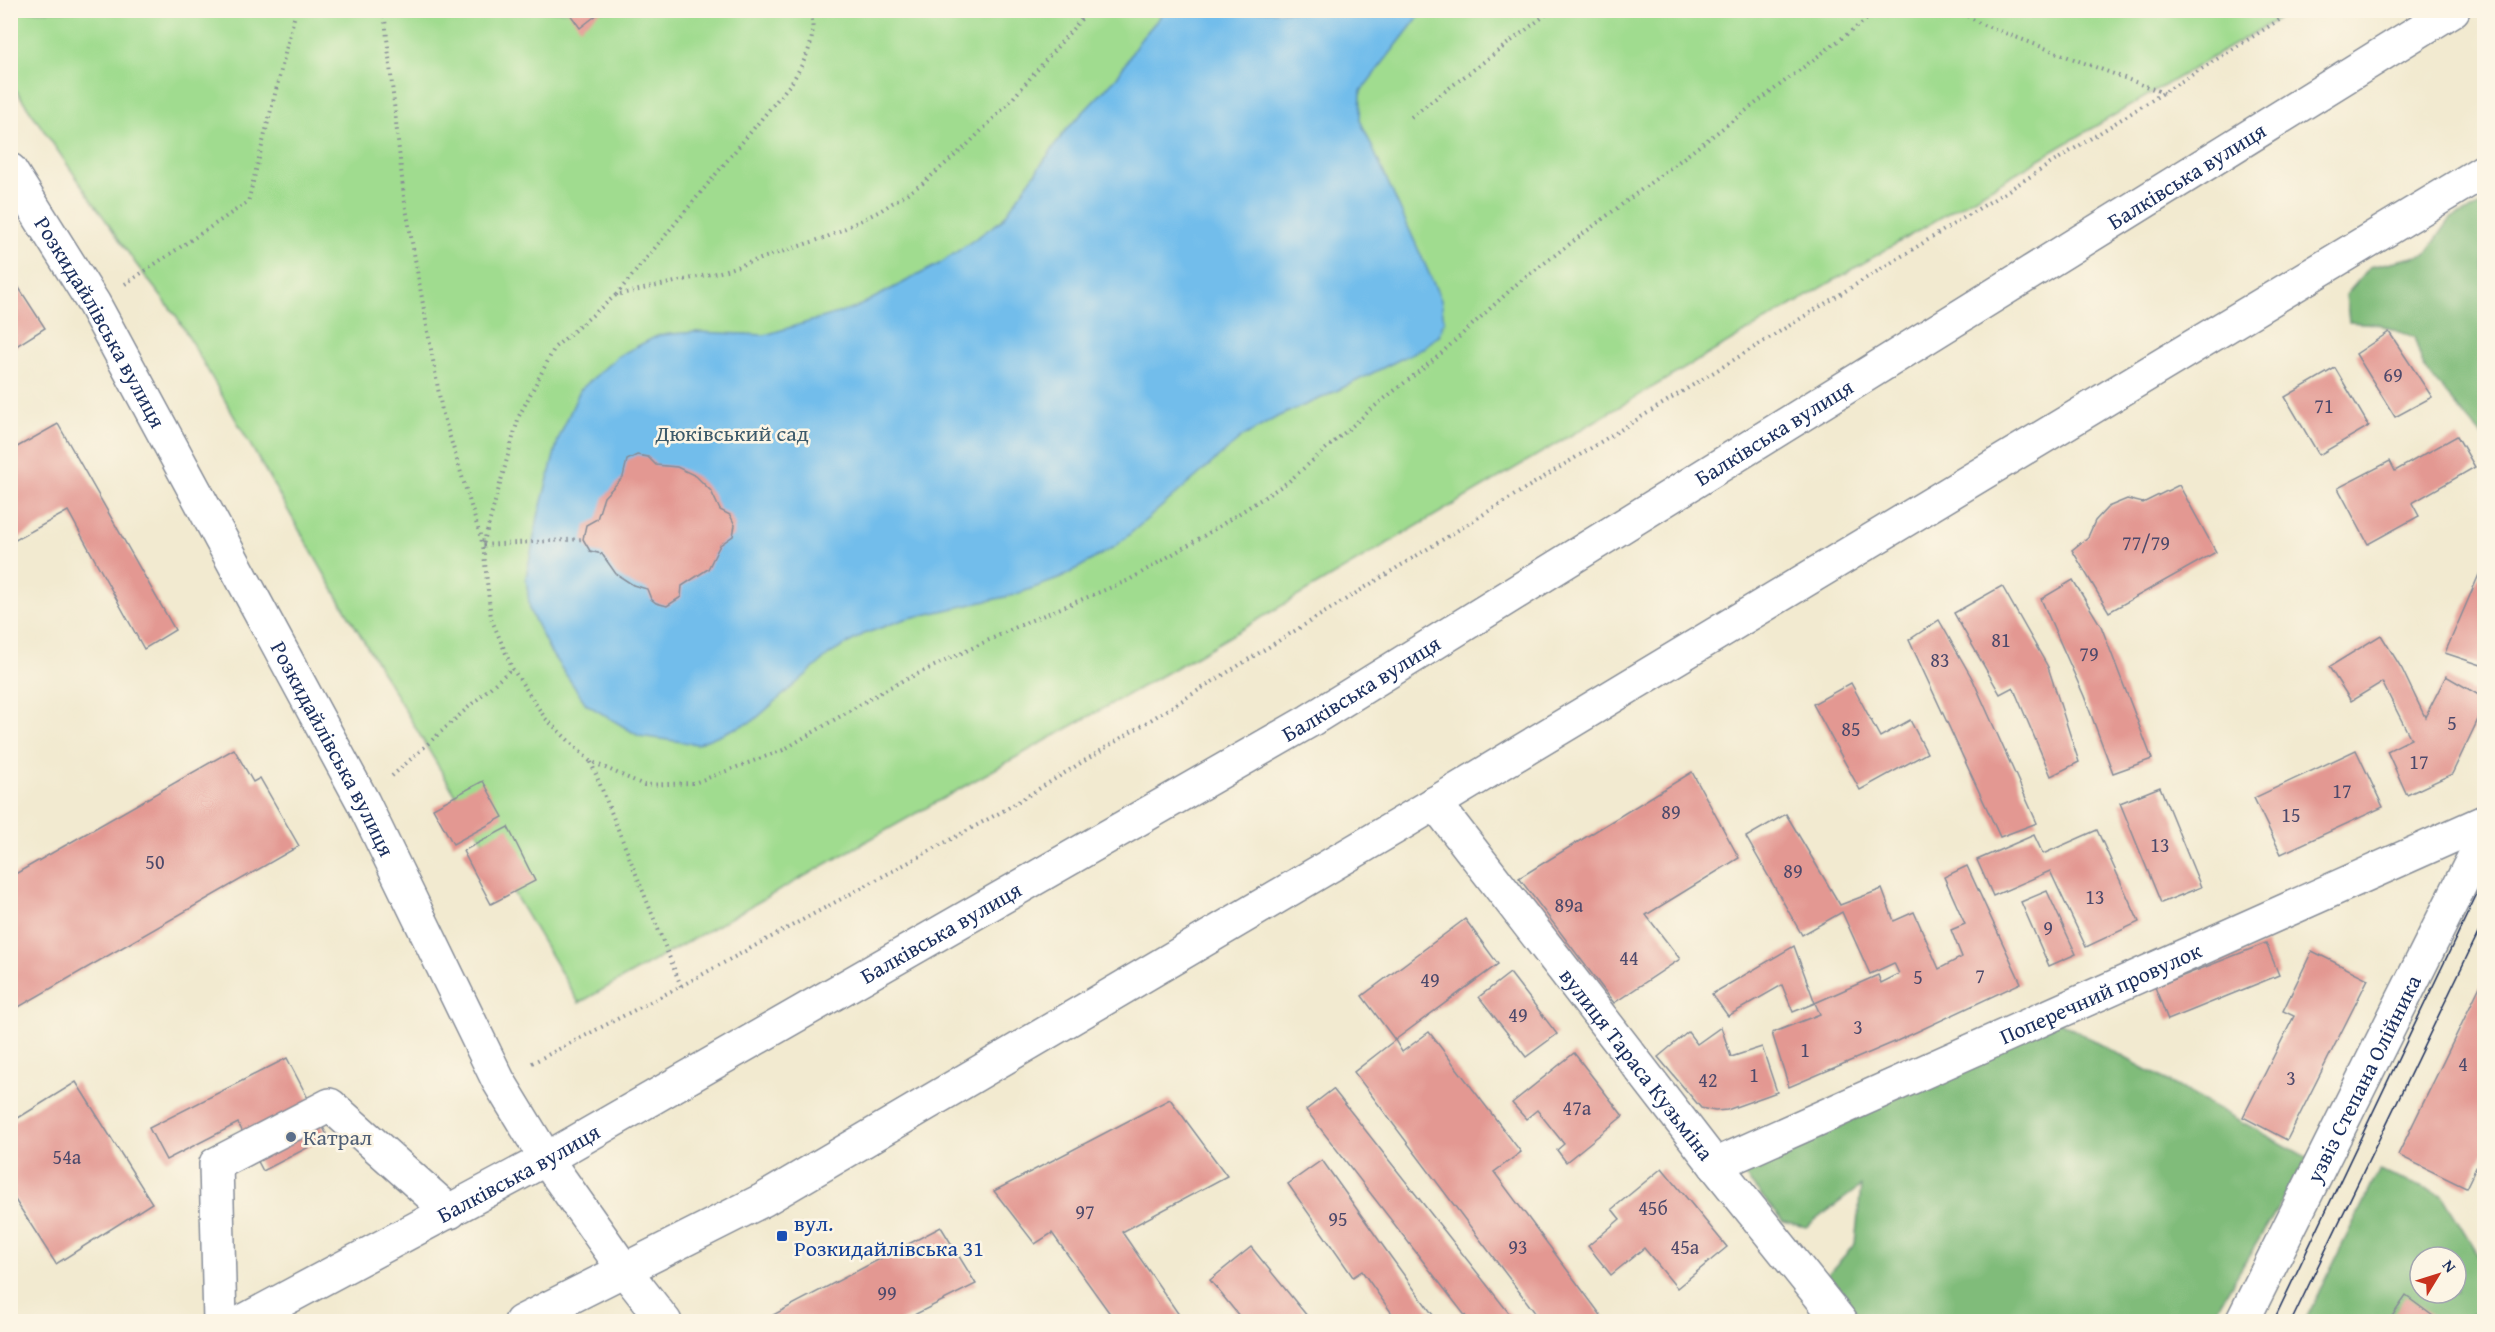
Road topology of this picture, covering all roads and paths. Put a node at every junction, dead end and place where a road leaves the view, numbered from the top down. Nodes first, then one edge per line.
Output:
1 (297, 10) edge
2 (384, 10) edge
3 (1089, 10) edge
4 (1552, 10) edge
5 (1879, 10) edge
6 (1957, 10) edge
7 (2295, 10) edge
8 (2453, 10) edge
9 (811, 11) edge
10 (2164, 93) junction
11 (1411, 117) dead end
12 (10, 170) edge
13 (2484, 171) edge
14 (616, 295) junction
15 (94, 304) junction
16 (583, 539) dead end
17 (483, 545) junction
18 (513, 668) junction
19 (590, 761) junction
20 (363, 802) junction
21 (1435, 803) junction
22 (2484, 822) edge
23 (2484, 837) edge
24 (681, 986) junction
25 (498, 1080) junction
26 (546, 1159) junction
27 (1714, 1165) junction
28 (450, 1212) junction
29 (625, 1271) junction
30 (220, 1322) edge
31 (242, 1322) edge
32 (521, 1322) edge
33 (665, 1322) edge
34 (1841, 1322) edge
35 (2242, 1322) edge

1 - 15 path
2 - 17 path
3 - 14 path
4 - 11 path
5 - 19 path
6 - 10 path
7 - 10 path
8 - 26 main road, Балківська вулиця
9 - 14 path
10 - 24 path
12 - 15 main road, Розкидайлівська вулиця
13 - 21 main road
14 - 17 path
15 - 20 main road, Розкидайлівська вулиця
16 - 17 path
17 - 18 path
18 - 19 path
18 - 20 path
19 - 24 path
20 - 25 main road, Розкидайлівська вулиця
21 - 27 main road, вулиця Тараса Кузьміна
21 - 29 main road
22 - 27 main road, Поперечний провулок
23 - 35 main road, узвіз Степана Олійника
24 - 25 path
25 - 26 main road, Розкидайлівська вулиця
26 - 28 main road, Балківська вулиця
26 - 29 main road, Розкидайлівська вулиця
27 - 34 main road, вулиця Тараса Кузьміна
28 - 30 main road
28 - 31 main road, Балківська вулиця
29 - 32 main road
29 - 33 main road, Розкидайлівська вулиця

